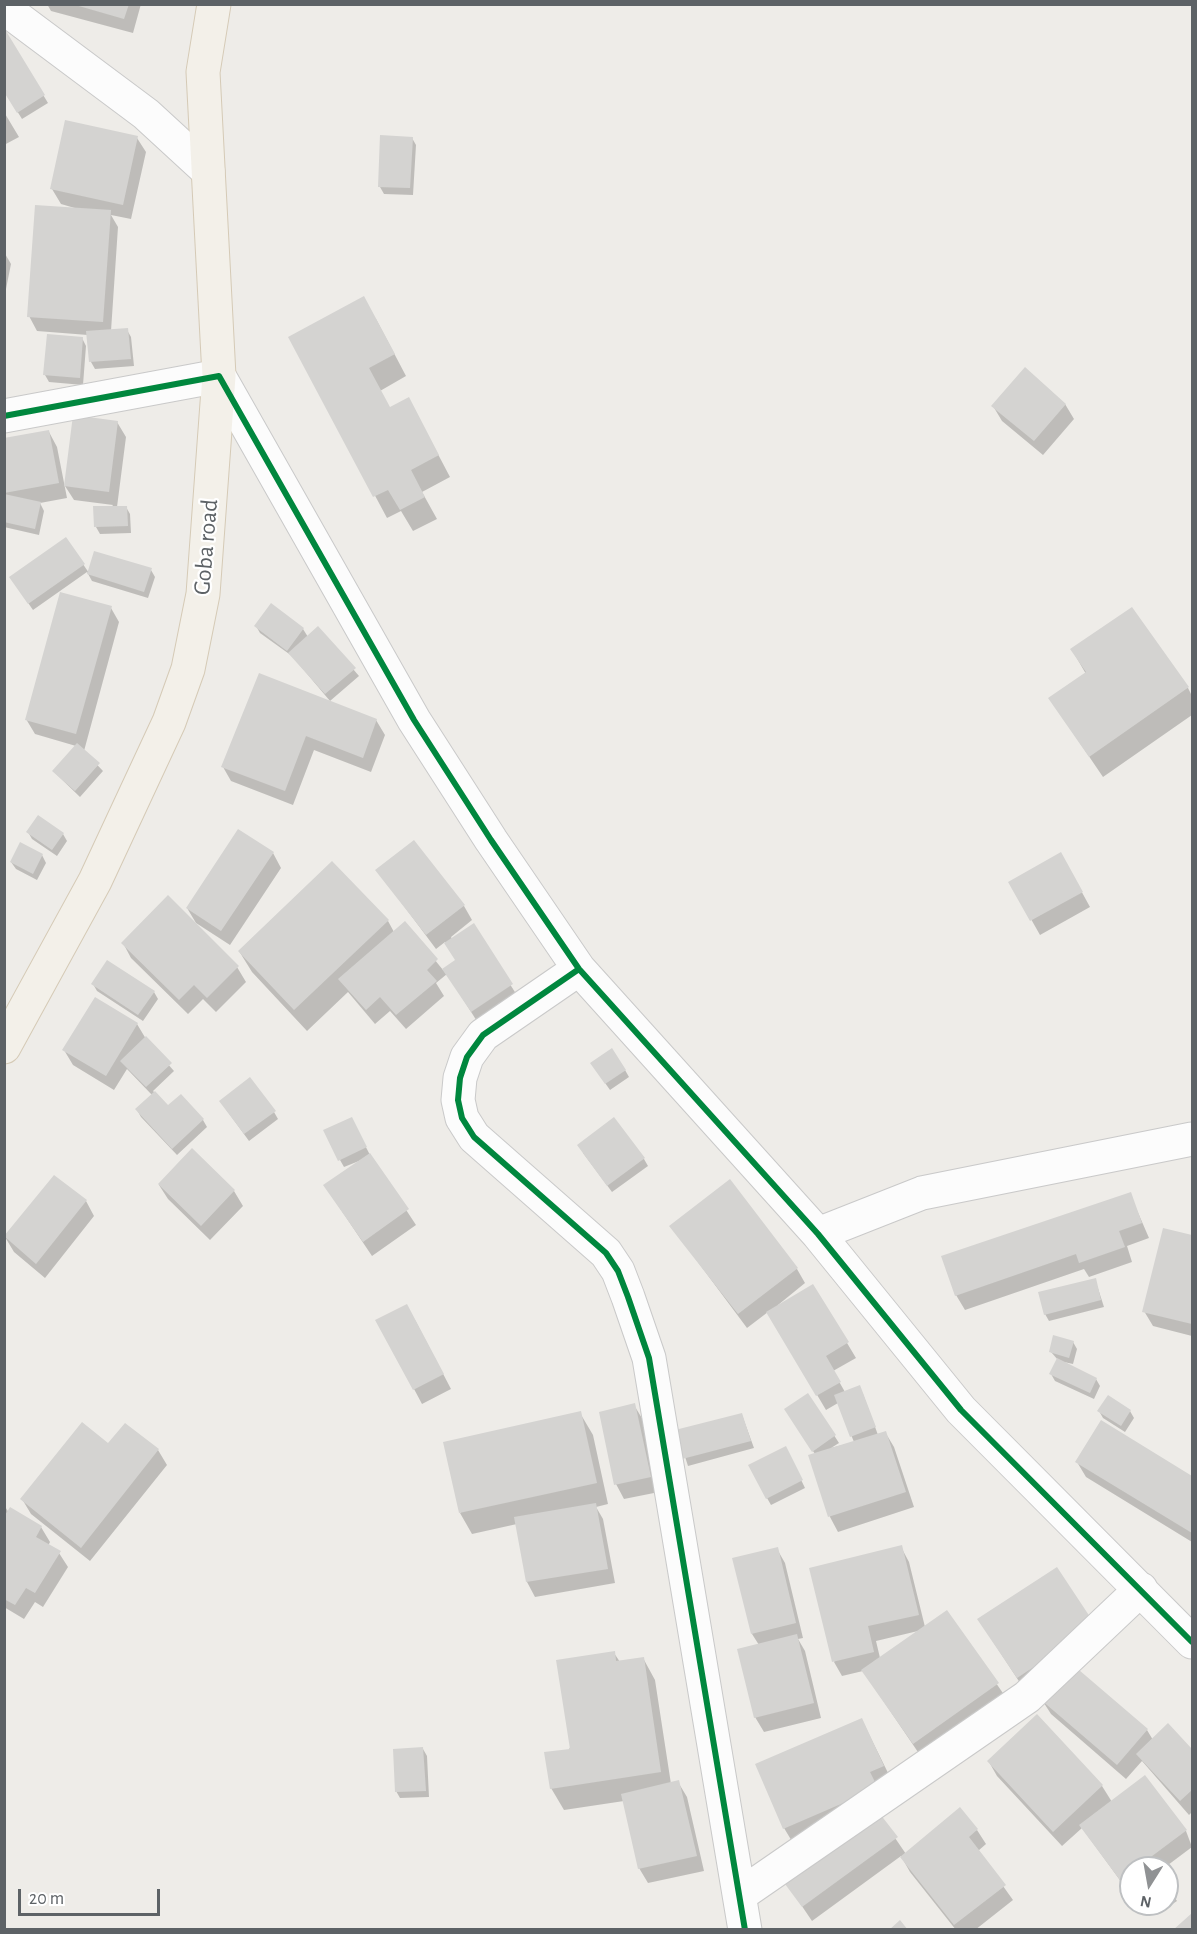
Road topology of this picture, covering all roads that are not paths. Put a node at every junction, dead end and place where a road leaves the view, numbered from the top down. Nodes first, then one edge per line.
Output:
1 (213, 4) edge
2 (4, 8) edge
3 (208, 171) junction
4 (219, 376) junction
5 (4, 416) edge
6 (579, 969) junction
7 (4, 1047) edge
8 (1192, 1139) edge
9 (818, 1234) junction
10 (1141, 1589) junction
11 (1192, 1642) edge
12 (740, 1895) junction
13 (745, 1929) edge

1 - 3 main road, Goba road
2 - 3 street
3 - 4 main road, Goba road
4 - 5 street
4 - 6 street
4 - 7 main road, Goba road
6 - 9 street
6 - 12 street
8 - 9 street
9 - 10 street
10 - 11 street
10 - 12 street
12 - 13 street

